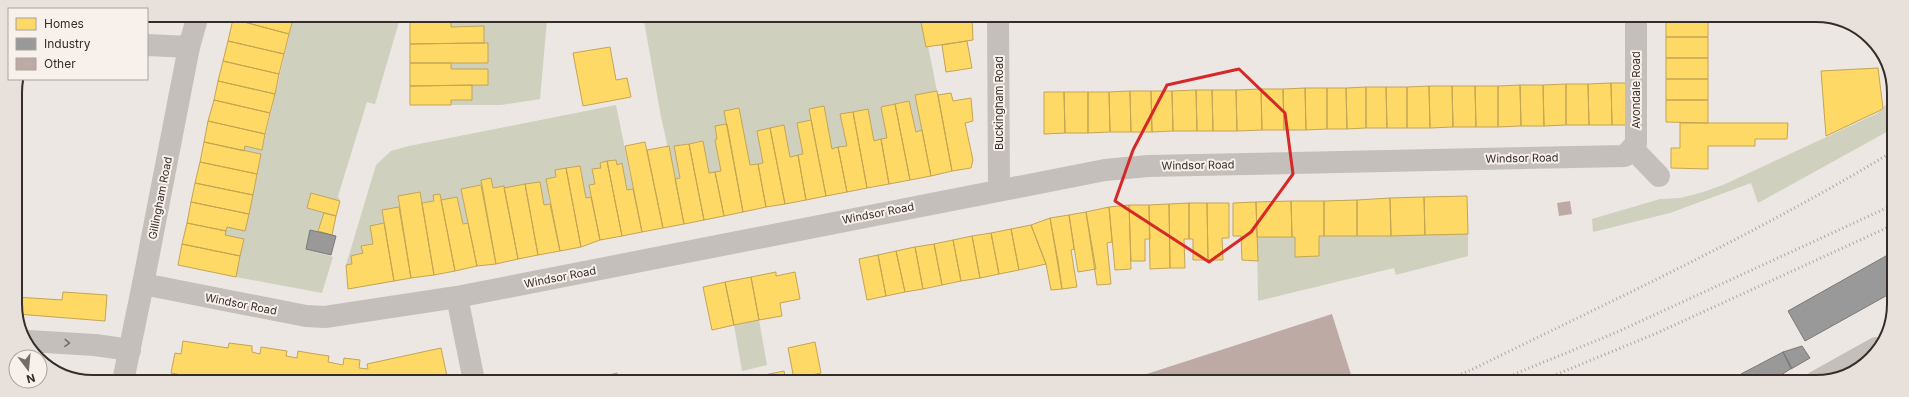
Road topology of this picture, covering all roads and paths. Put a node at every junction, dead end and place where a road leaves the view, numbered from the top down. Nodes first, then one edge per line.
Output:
1 (196, 22) edge
2 (998, 22) edge
3 (1636, 22) edge
4 (148, 45) edge
5 (189, 47) junction
6 (1626, 152) junction
7 (1659, 176) dead end
8 (999, 189) junction
9 (143, 284) junction
10 (457, 297) junction
11 (32, 341) edge
12 (130, 350) junction
13 (1867, 353) edge
14 (1830, 374) edge
15 (124, 375) edge
16 (473, 375) edge

1 - 5 street, Gillingham Road
2 - 8 street, Buckingham Road
3 - 6 street, Avondale Road
4 - 5 street
5 - 9 street, Gillingham Road
6 - 7 street
6 - 8 street, Windsor Road
8 - 10 street, Windsor Road
9 - 10 street, Windsor Road
9 - 12 street, Gillingham Road
10 - 16 street
11 -> 12 street
12 - 15 street, Gillingham Road
13 - 14 street

